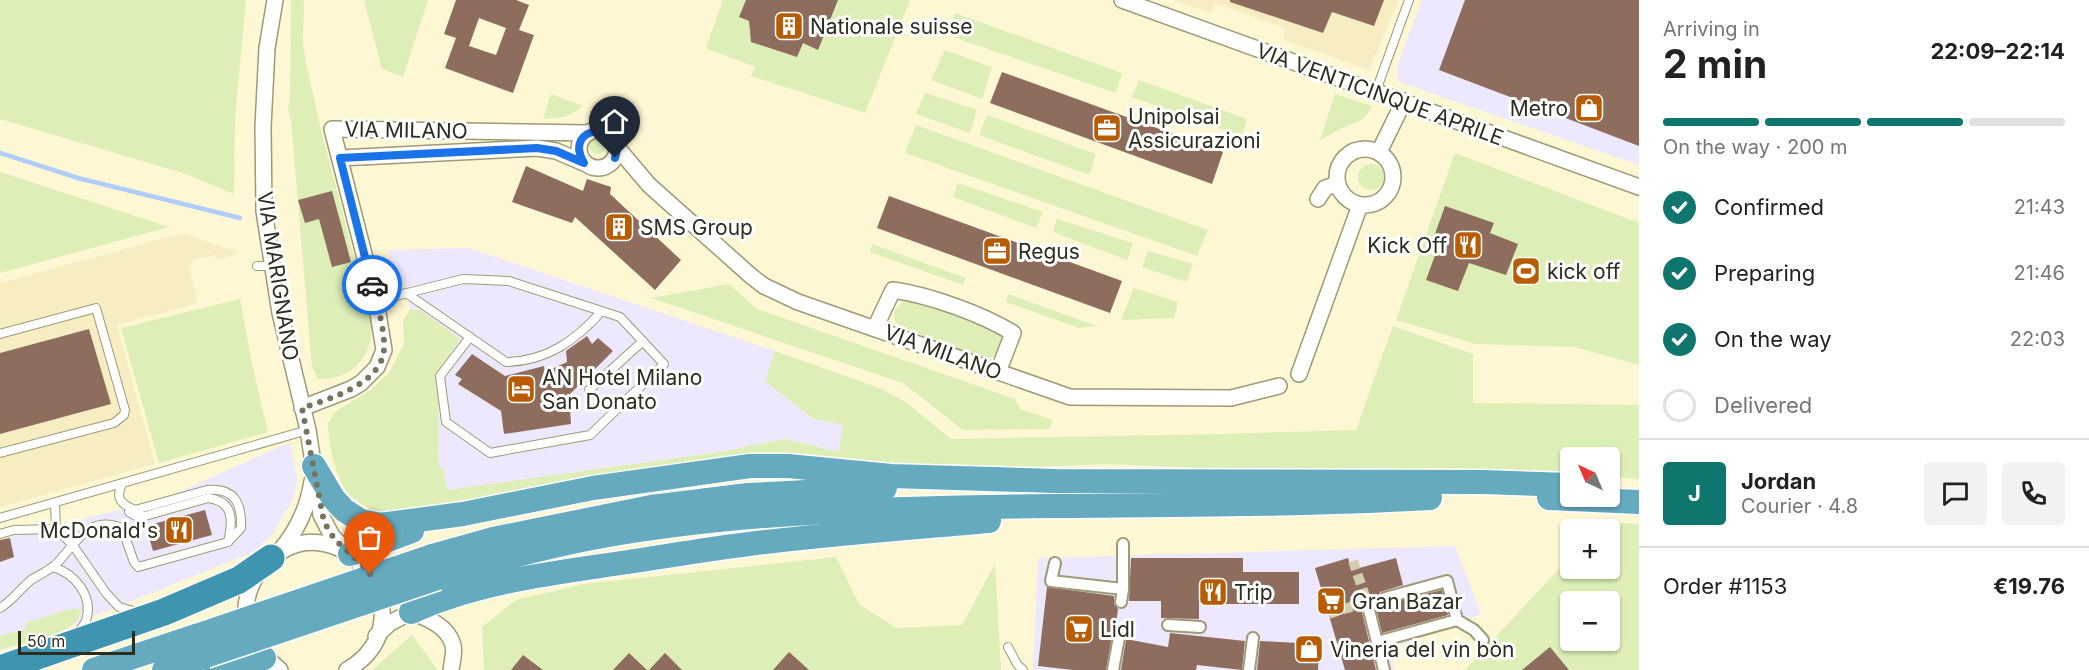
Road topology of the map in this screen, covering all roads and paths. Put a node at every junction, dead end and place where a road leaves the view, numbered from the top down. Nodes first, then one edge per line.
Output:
1 (275, 0) edge
2 (1122, 0) edge
3 (1408, 0) edge
4 (1376, 91) junction
5 (1404, 101) junction
6 (588, 133) junction
7 (616, 146) junction
8 (1379, 152) junction
9 (340, 158) junction
10 (584, 163) junction
11 (605, 166) junction
12 (1338, 184) junction
13 (649, 185) junction
14 (1639, 187) edge
15 (1318, 199) dead end
16 (1360, 205) junction
17 (257, 266) dead end
18 (273, 266) junction
19 (406, 293) junction
20 (376, 301) junction
21 (602, 311) junction
22 (875, 328) junction
23 (0, 334) edge
24 (470, 336) junction
25 (643, 341) junction
26 (998, 372) junction
27 (1299, 374) dead end
28 (1279, 386) dead end
29 (589, 390) dead end
30 (302, 408) junction
31 (308, 430) junction
32 (0, 453) edge
33 (314, 466) junction
34 (1055, 481) junction
35 (122, 484) junction
36 (1560, 485) edge
37 (1620, 487) edge
38 (1639, 488) edge
39 (1639, 502) edge
40 (55, 503) junction
41 (1195, 505) junction
42 (463, 514) junction
43 (0, 518) edge
44 (56, 529) junction
45 (0, 534) edge
46 (72, 544) junction
47 (1124, 544) dead end
48 (350, 554) junction
49 (272, 558) junction
50 (1055, 563) dead end
51 (53, 567) junction
52 (435, 567) junction
53 (1123, 589) junction
54 (1385, 598) dead end
55 (1121, 602) dead end
56 (1367, 602) dead end
57 (0, 608) edge
58 (164, 612) junction
59 (411, 612) junction
60 (1457, 620) junction
61 (1168, 625) dead end
62 (1200, 627) dead end
63 (376, 636) junction
64 (1119, 637) dead end
65 (1253, 638) dead end
66 (1484, 640) dead end
67 (1377, 642) junction
68 (1008, 647) dead end
69 (60, 648) junction
70 (207, 654) edge
71 (13, 660) edge
72 (270, 665) edge
73 (0, 669) edge
74 (94, 670) edge
75 (164, 670) edge
76 (347, 670) edge
77 (451, 670) edge
78 (1023, 670) edge
79 (1113, 670) edge
80 (1249, 670) edge
81 (1384, 670) edge

1 - 18 street, VIA MARIGNANO
2 - 4 street, VIA VENTICINQUE APRILE
3 - 4 lane
4 - 5 street, VIA VENTICINQUE APRILE
5 - 8 street
5 - 14 street, VIA VENTICINQUE APRILE
6 - 7 street, VIA MILANO
6 - 9 street, VIA MILANO
6 - 10 street
7 - 11 street
7 - 13 street
8 - 12 street
8 - 16 street
9 - 10 street, VIA MILANO
9 - 20 street
10 - 11 street, VIA MILANO
11 - 13 street, VIA MILANO
12 - 15 street
12 - 16 street
13 - 22 street, VIA MILANO
16 - 27 street
17 - 18 lane
18 - 30 street, VIA MARIGNANO
19 - 20 lane
19 - 21 lane
19 - 24 lane
20 - 30 street
21 - 24 lane
21 - 25 lane
22 - 26 street, VIA MILANO
22 - 26 street, VIA MILANO
23 - 32 lane
24 - 25 lane
25 - 29 lane
26 - 28 street, VIA MILANO
30 - 31 street, VIA MARIGNANO
31 - 33 street, VIA MARIGNANO
31 - 35 lane
33 - 42 highway
33 - 48 street, VIA MARIGNANO
33 - 49 street, VIA MARIGNANO
34 - 36 highway
34 - 42 highway
34 - 52 highway
35 - 40 lane
35 - 46 lane
37 - 38 highway
39 - 41 highway
40 - 43 lane
40 - 44 lane
41 - 52 highway
41 - 59 highway
42 - 48 highway
44 - 45 lane
44 - 46 lane
46 - 51 lane
46 - 58 lane
47 - 53 street
48 - 49 street
48 - 63 street, VIA MARIGNANO
49 - 58 highway
49 - 72 street, VIA MARIGNANO
50 - 53 street
51 - 57 lane
51 - 69 lane
52 - 70 highway, bridge
53 - 55 street
54 - 60 street
56 - 67 street
58 - 69 highway
59 - 63 street
59 - 77 street
60 - 66 street
60 - 67 street
61 - 62 street
63 - 76 street
64 - 79 street
65 - 80 street
67 - 81 street
68 - 78 lane
69 - 71 highway
70 - 72 highway
70 - 74 highway
70 - 75 highway
71 - 73 highway

